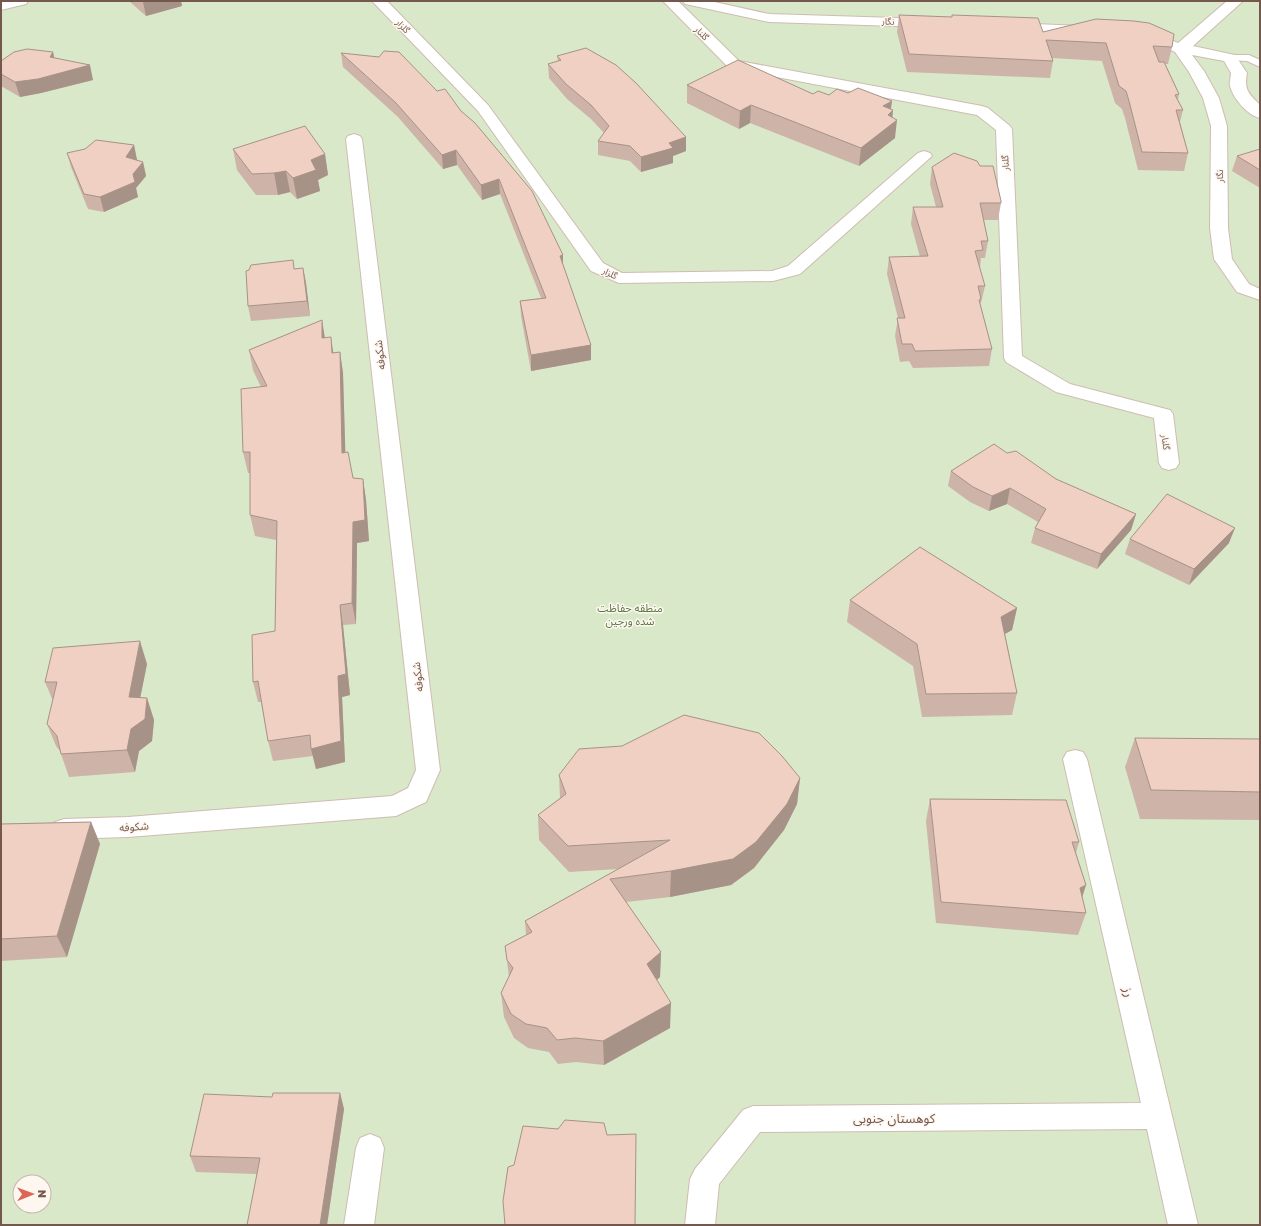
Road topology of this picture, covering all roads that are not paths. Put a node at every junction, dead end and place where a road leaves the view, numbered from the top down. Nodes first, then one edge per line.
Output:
1 (21, 1) edge
2 (379, 1) edge
3 (670, 1) edge
4 (690, 1) edge
5 (1236, 1) edge
6 (1, 6) edge
7 (943, 24) edge
8 (998, 26) edge
9 (1099, 31) edge
10 (1131, 32) edge
11 (1180, 49) junction
12 (1230, 58) junction
13 (1260, 64) edge
14 (1260, 113) edge
15 (354, 140) dead end
16 (924, 156) dead end
17 (1260, 295) edge
18 (1170, 463) dead end
19 (1075, 759) dead end
20 (41, 830) edge
21 (1158, 1116) junction
22 (370, 1148) dead end
23 (359, 1225) edge
24 (700, 1225) edge
25 (1183, 1225) edge

1 - 6 street
2 - 16 street, گلزار
3 - 18 street, گلنار
4 - 7 street, نگار
5 - 11 street
8 - 9 street
10 - 11 street, نگار
11 - 12 street, نگار
11 - 17 street, نگار
12 - 13 lane
12 - 14 street
15 - 20 street, شکوفه
19 - 21 street, رز
21 - 24 street, کوهستان جنوبی
21 - 25 street, رز
22 - 23 street

